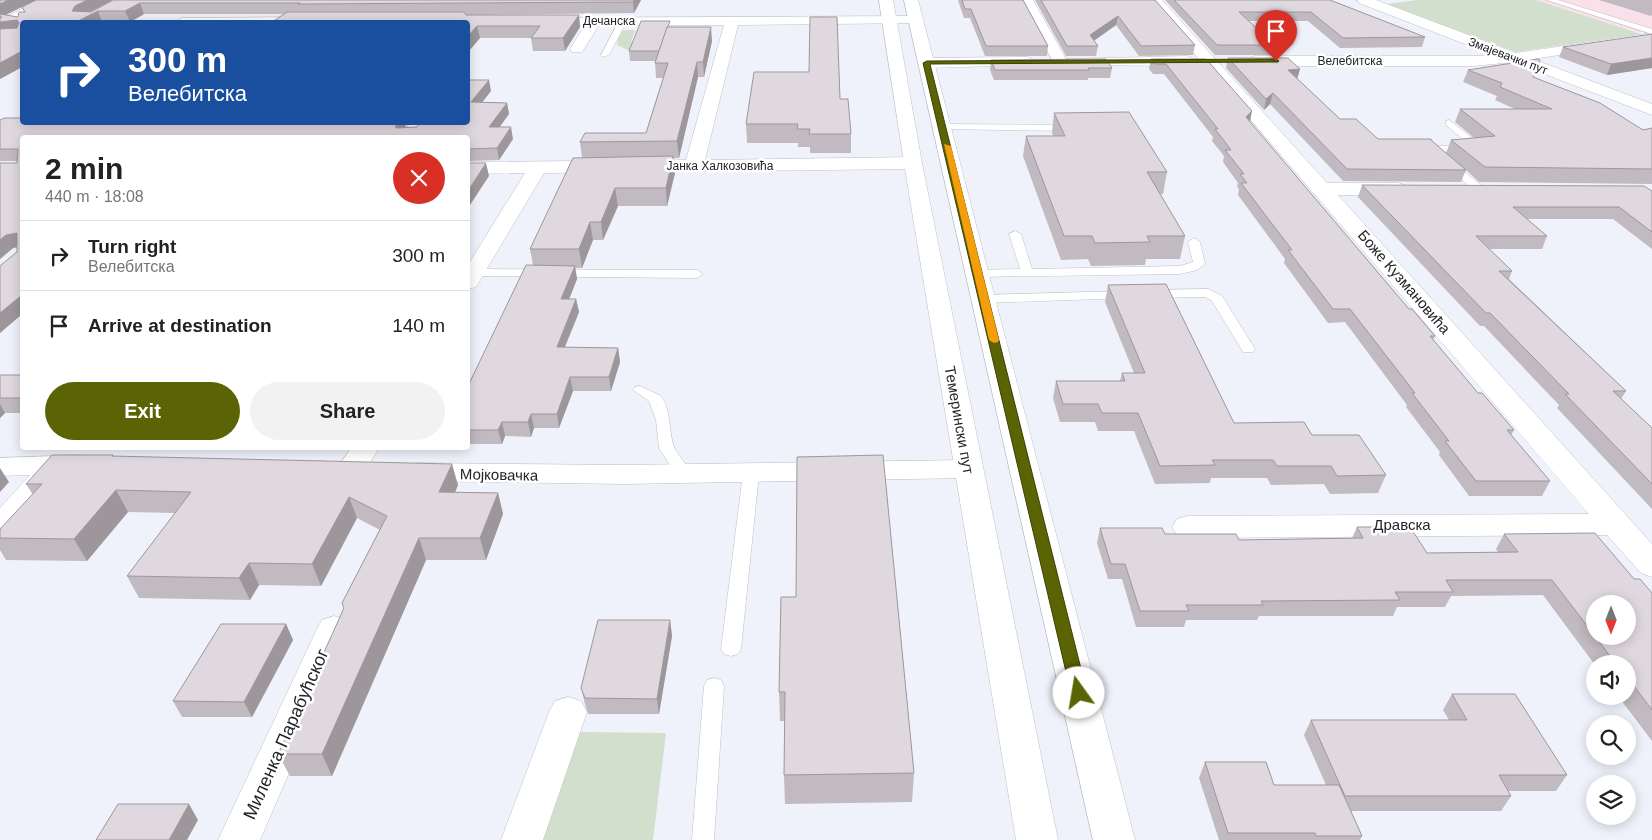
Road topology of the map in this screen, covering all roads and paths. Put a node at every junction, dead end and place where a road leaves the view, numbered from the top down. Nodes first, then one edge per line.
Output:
1 (50, 0) edge
2 (886, 0) edge
3 (911, 0) edge
4 (1026, 0) edge
5 (1155, 0) edge
6 (1364, 0) edge
7 (1552, 0) edge
8 (889, 20) junction
9 (917, 20) junction
10 (530, 21) edge
11 (594, 21) junction
12 (623, 21) junction
13 (732, 21) junction
14 (20, 23) edge
15 (1652, 32) edge
16 (1652, 37) edge
17 (577, 49) dead end
18 (605, 55) dead end
19 (1512, 57) junction
20 (1226, 61) junction
21 (1060, 62) junction
22 (927, 63) junction
23 (1652, 110) edge
24 (1449, 123) dead end
25 (942, 127) junction
26 (1081, 128) edge
27 (912, 163) junction
28 (540, 166) junction
29 (694, 166) junction
30 (470, 168) edge
31 (1323, 189) junction
32 (1421, 189) edge
33 (1450, 189) edge
34 (1480, 190) junction
35 (1499, 190) edge
36 (1015, 234) dead end
37 (1194, 242) dead end
38 (1027, 273) junction
39 (696, 274) dead end
40 (978, 274) junction
41 (470, 278) edge
42 (984, 300) junction
43 (1248, 349) dead end
44 (640, 390) dead end
45 (64, 456) edge
46 (110, 464) edge
47 (362, 466) edge
48 (0, 467) edge
49 (968, 469) junction
50 (751, 473) junction
51 (685, 475) junction
52 (1615, 524) junction
53 (0, 526) edge
54 (1188, 527) dead end
55 (1652, 565) edge
56 (334, 629) edge
57 (731, 649) dead end
58 (714, 686) dead end
59 (568, 712) dead end
60 (238, 840) edge
61 (522, 840) edge
62 (703, 840) edge
63 (1037, 840) edge
64 (1114, 840) edge

1 - 14 street
2 - 8 street, Темерински пут
3 - 9 street
4 - 21 street
5 - 20 street, Боже Кузмановића
6 - 19 street, Змајевачки пут
7 - 15 lane
8 - 9 street, Дечанска
8 - 13 street, Дечанска
8 - 27 street, Темерински пут
9 - 22 street
10 - 11 street, Дечанска
11 - 12 street, Дечанска
11 - 17 street
12 - 13 street, Дечанска
12 - 18 lane
13 - 29 street
16 - 19 street, Велебитска
19 - 20 street, Велебитска
19 - 23 street, Змајевачки пут
20 - 21 street, Велебитска
20 - 31 street, Боже Кузмановића
21 - 22 street, Велебитска
22 - 25 street
24 - 34 lane
25 - 26 lane
25 - 40 street
27 - 29 street, Јанка Халкозовића
27 - 49 street, Темерински пут
28 - 29 street, Јанка Халкозовића
28 - 30 street, Јанка Халкозовића
28 - 41 street
31 - 32 street
31 - 52 street, Боже Кузмановића
33 - 34 street
34 - 35 street
36 - 38 lane
37 - 38 lane
38 - 40 lane
39 - 41 lane
40 - 42 street
42 - 43 lane
42 - 64 street
44 - 51 lane
45 - 46 street
45 - 48 street
45 - 53 street
47 - 51 street, Мојковачка
49 - 50 street, Мојковачка
49 - 63 street, Темерински пут
50 - 51 street, Мојковачка
50 - 57 lane
52 - 54 street, Дравска
52 - 55 street, Боже Кузмановића
56 - 60 street, Миленка Парабућског
58 - 62 lane
59 - 61 street

